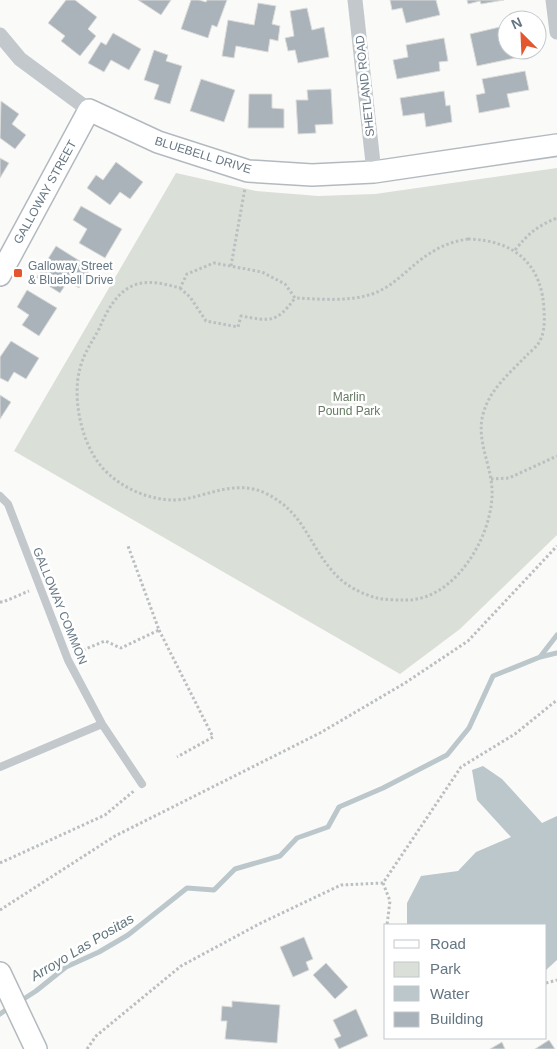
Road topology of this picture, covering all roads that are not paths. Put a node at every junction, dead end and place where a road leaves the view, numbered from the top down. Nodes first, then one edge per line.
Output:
1 (355, 0) edge
2 (552, 0) edge
3 (557, 32) edge
4 (0, 35) edge
5 (89, 110) junction
6 (557, 145) edge
7 (374, 172) junction
8 (0, 275) edge
9 (0, 496) edge
10 (102, 724) junction
11 (0, 766) edge
12 (142, 784) road end
13 (5, 982) edge
14 (36, 1049) edge

1 - 7 street, SHETLAND ROAD
2 - 3 street
4 - 5 street, BLUEBELL DRIVE
5 - 7 street, BLUEBELL DRIVE
5 - 8 street, GALLOWAY STREET
6 - 7 street, BLUEBELL DRIVE
9 - 10 lane, GALLOWAY COMMON
10 - 11 lane
10 - 12 lane, GALLOWAY COMMON
13 - 14 street

